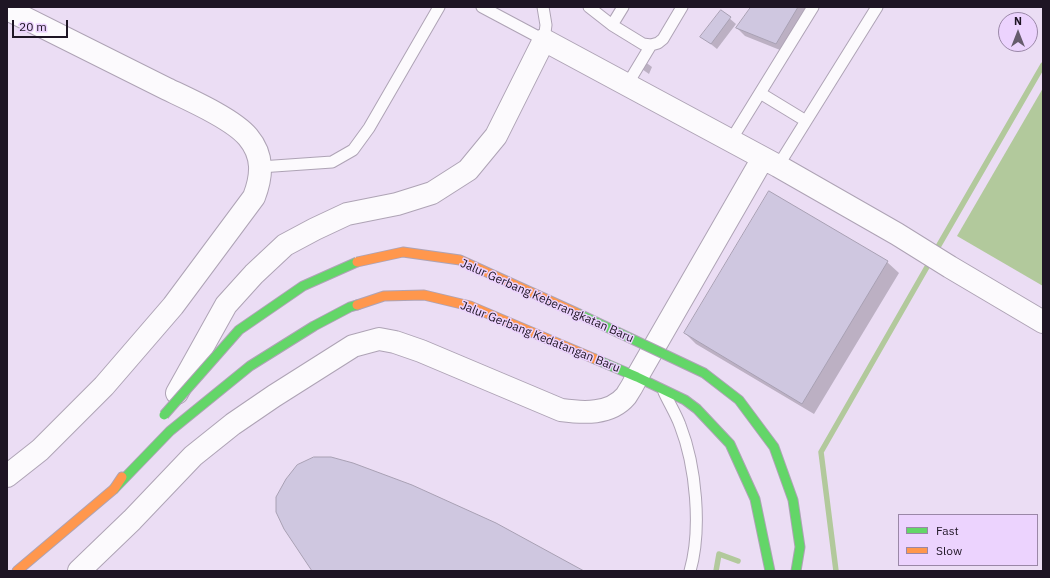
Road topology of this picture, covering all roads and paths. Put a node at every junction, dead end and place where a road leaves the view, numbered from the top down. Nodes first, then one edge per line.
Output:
1 (439, 7) edge
2 (482, 7) edge
3 (543, 7) edge
4 (589, 7) edge
5 (623, 7) edge
6 (682, 7) edge
7 (813, 7) edge
8 (877, 7) edge
9 (7, 9) edge
10 (612, 25) junction
11 (544, 40) junction
12 (651, 45) junction
13 (627, 85) junction
14 (760, 93) junction
15 (806, 121) junction
16 (731, 140) junction
17 (770, 162) junction
18 (260, 167) junction
19 (1043, 322) edge
20 (638, 377) junction
21 (662, 388) junction
22 (162, 418) joint
23 (143, 446) dead end
24 (7, 476) edge
25 (114, 489) junction
26 (17, 571) edge
27 (78, 571) edge
28 (690, 571) edge
29 (770, 571) edge
30 (796, 571) edge

1 - 18 lane
2 - 11 lane
3 - 11 lane
4 - 10 lane
5 - 10 lane
6 - 12 lane
7 - 14 lane
8 - 15 lane
9 - 18 street
10 - 12 lane
11 - 13 street
11 - 22 street
12 - 13 lane
13 - 16 street
14 - 15 lane
14 - 16 lane
15 - 17 lane
16 - 17 street
17 - 19 street
17 - 20 street
18 - 24 street
20 - 21 street, Jalur Gerbang Kedatangan Baru
20 - 25 street, Jalur Gerbang Kedatangan Baru
20 - 27 street
21 - 28 lane
21 - 29 street, Jalur Gerbang Kedatangan Baru
22 - 30 street, Jalur Gerbang Keberangkatan Baru, bridge
23 - 25 street
25 - 26 street

